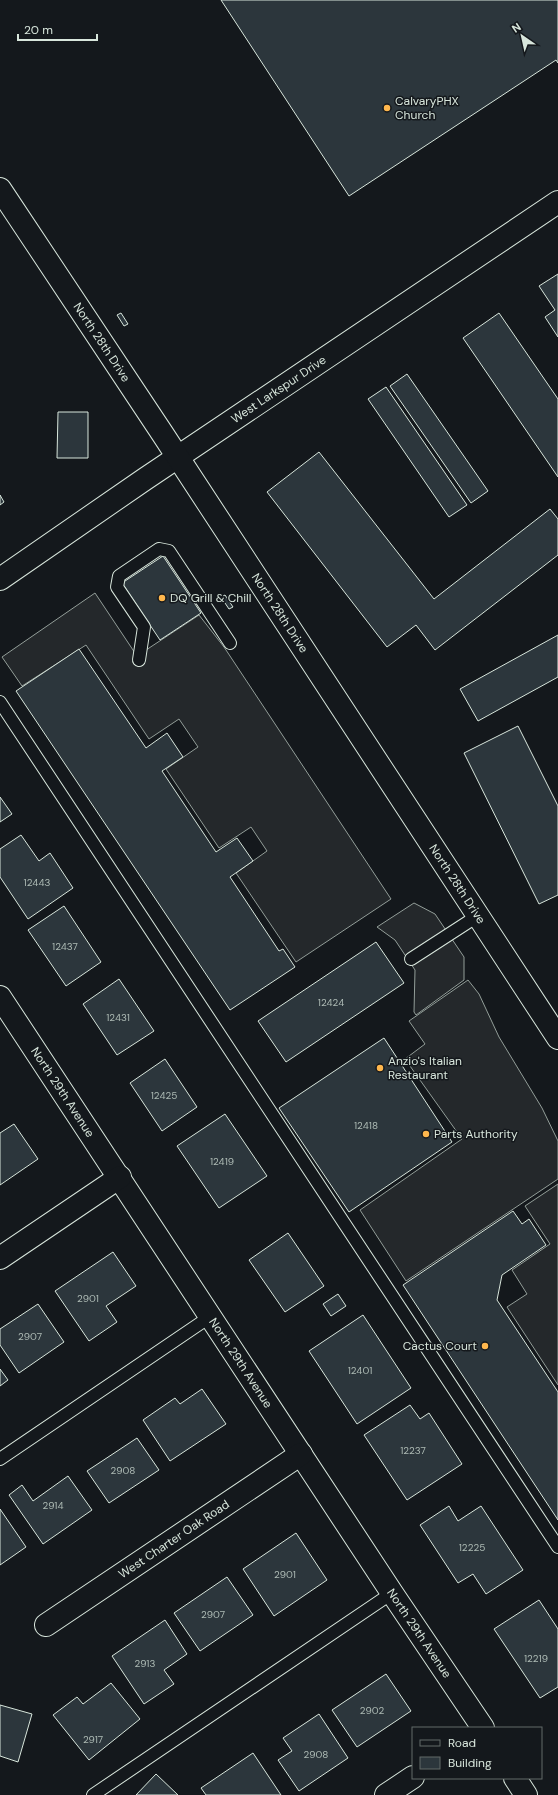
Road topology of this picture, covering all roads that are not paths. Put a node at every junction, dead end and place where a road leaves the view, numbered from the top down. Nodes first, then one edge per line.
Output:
1 (0, 189) edge
2 (558, 202) edge
3 (178, 457) junction
4 (0, 579) edge
5 (230, 643) dead end
6 (139, 660) dead end
7 (0, 702) edge
8 (478, 915) junction
9 (411, 959) dead end
10 (0, 997) edge
11 (558, 1038) edge
12 (120, 1177) junction
13 (0, 1258) edge
14 (211, 1316) junction
15 (301, 1454) junction
16 (0, 1459) edge
17 (558, 1547) edge
18 (392, 1593) junction
19 (46, 1626) dead end
20 (482, 1727) edge
21 (412, 1777) edge
22 (516, 1779) edge
23 (93, 1795) edge
24 (386, 1795) edge
25 (526, 1795) edge

1 - 3 street, North 28th Drive
2 - 3 street, West Larkspur Drive
3 - 4 street, West Larkspur Drive
3 - 8 street, North 28th Drive
5 - 6 lane
7 - 17 lane
8 - 9 lane
8 - 11 street, North 28th Drive
10 - 12 street, North 29th Avenue
12 - 13 street
12 - 14 street, North 29th Avenue
14 - 15 street, North 29th Avenue
14 - 16 lane
15 - 18 street, North 29th Avenue
15 - 19 street, West Charter Oak Road
18 - 20 street, North 29th Avenue
18 - 23 lane
21 - 24 street
22 - 25 street

